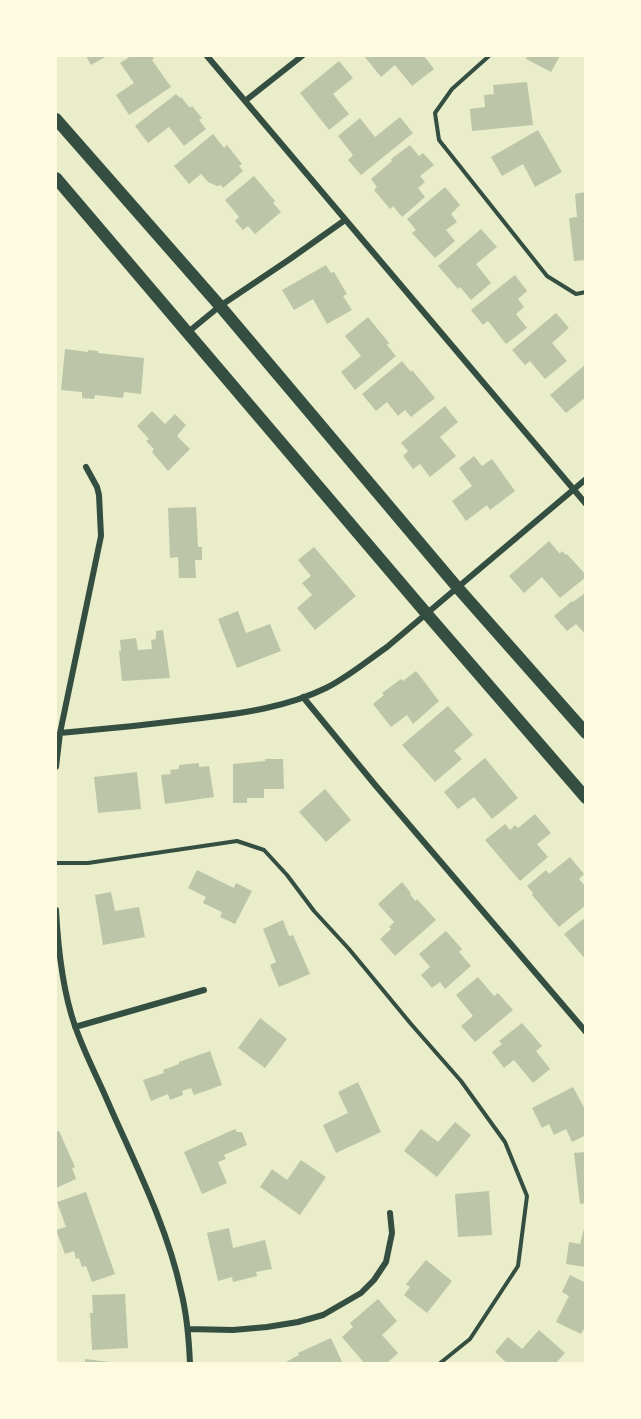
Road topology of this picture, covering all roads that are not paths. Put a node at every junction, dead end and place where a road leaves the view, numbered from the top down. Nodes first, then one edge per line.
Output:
1 (207, 56) edge
2 (302, 56) edge
3 (489, 56) edge
4 (245, 101) junction
5 (56, 119) edge
6 (56, 178) edge
7 (345, 220) junction
8 (585, 292) edge
9 (220, 306) junction
10 (187, 333) junction
11 (86, 467) dead end
12 (585, 479) edge
13 (573, 490) junction
14 (585, 504) edge
15 (457, 587) junction
16 (426, 613) junction
17 (303, 697) junction
18 (60, 733) junction
19 (585, 733) edge
20 (56, 767) edge
21 (585, 798) edge
22 (56, 863) edge
23 (56, 910) edge
24 (204, 990) dead end
25 (75, 1027) junction
26 (585, 1032) edge
27 (390, 1214) dead end
28 (188, 1329) junction
29 (190, 1364) edge
30 (440, 1364) edge

1 - 4 street
2 - 4 street
3 - 8 lane
4 - 7 street
5 - 9 main road
6 - 10 main road
7 - 9 street
7 - 13 street
9 - 10 street
9 - 15 main road
10 - 16 main road
11 - 18 street
12 - 13 street
13 - 14 street
13 - 15 street
15 - 16 street
15 - 19 main road
16 - 17 street
16 - 21 main road
17 - 18 street
17 - 26 street
18 - 20 street
22 - 30 lane
23 - 25 street
24 - 25 street
25 - 28 street
27 - 28 street
28 - 29 street

